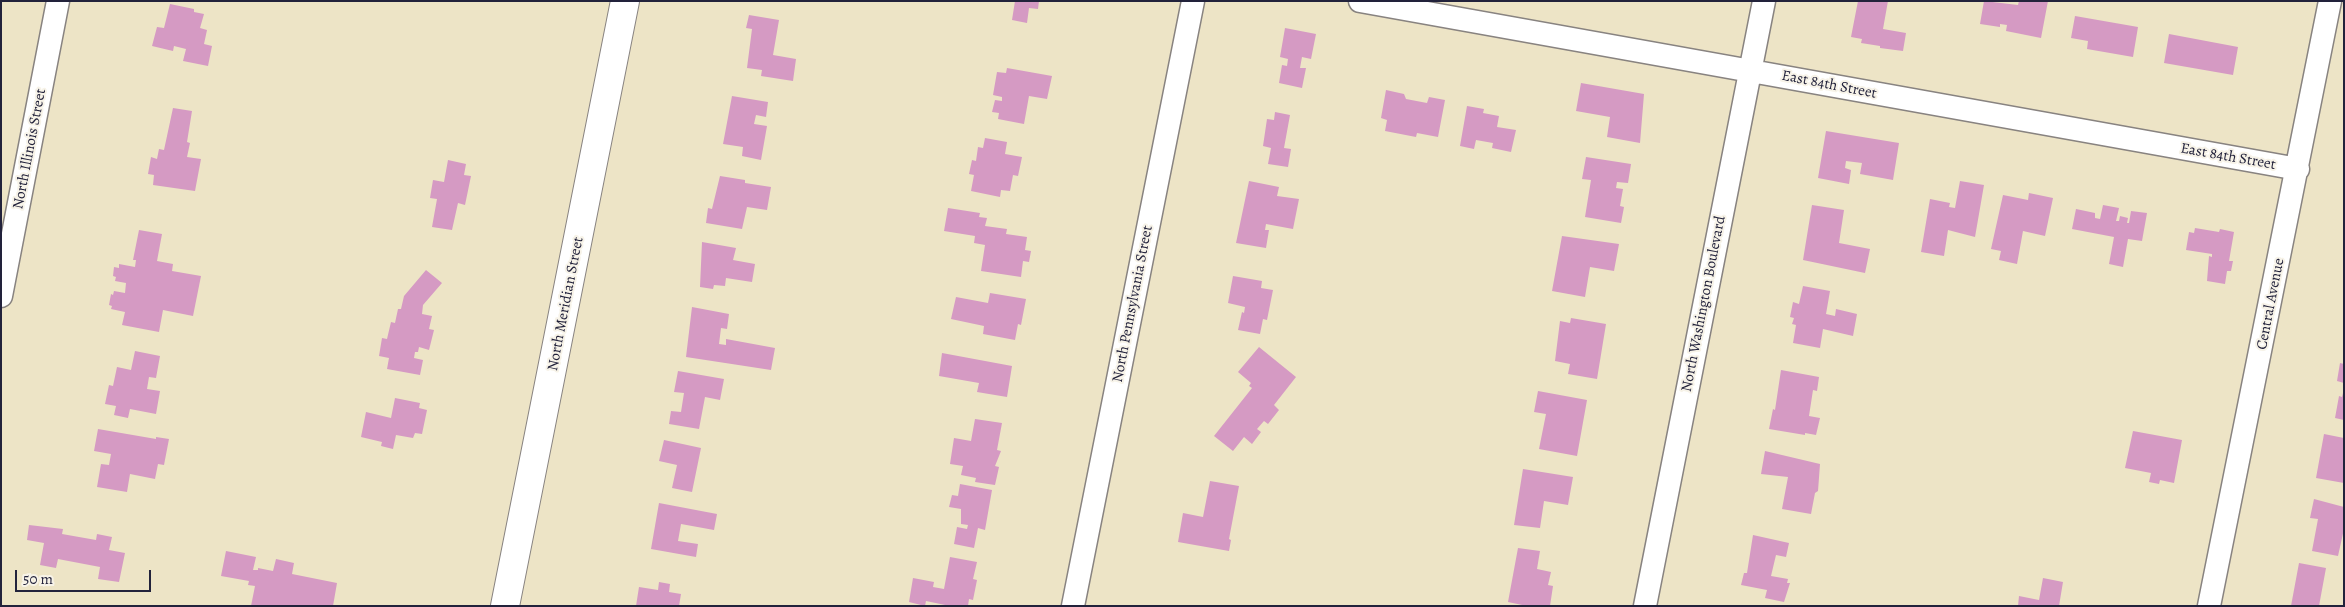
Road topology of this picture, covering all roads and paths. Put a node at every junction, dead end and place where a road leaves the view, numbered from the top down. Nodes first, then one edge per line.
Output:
1 (58, 1) edge
2 (625, 1) edge
3 (1193, 1) edge
4 (1360, 1) edge
5 (1764, 1) edge
6 (2330, 1) edge
7 (1751, 70) junction
8 (2298, 170) junction
9 (1, 296) edge
10 (505, 606) edge
11 (1073, 606) edge
12 (1645, 606) edge
13 (2210, 606) edge

1 - 9 street, North Illinois Street
2 - 10 main road, North Meridian Street
3 - 11 street, North Pennsylvania Street
4 - 7 street, East 84th Street
5 - 7 street, North Washington Boulevard
6 - 8 street, Central Avenue
7 - 8 street, East 84th Street
7 - 12 street, North Washington Boulevard
8 - 13 street, Central Avenue

